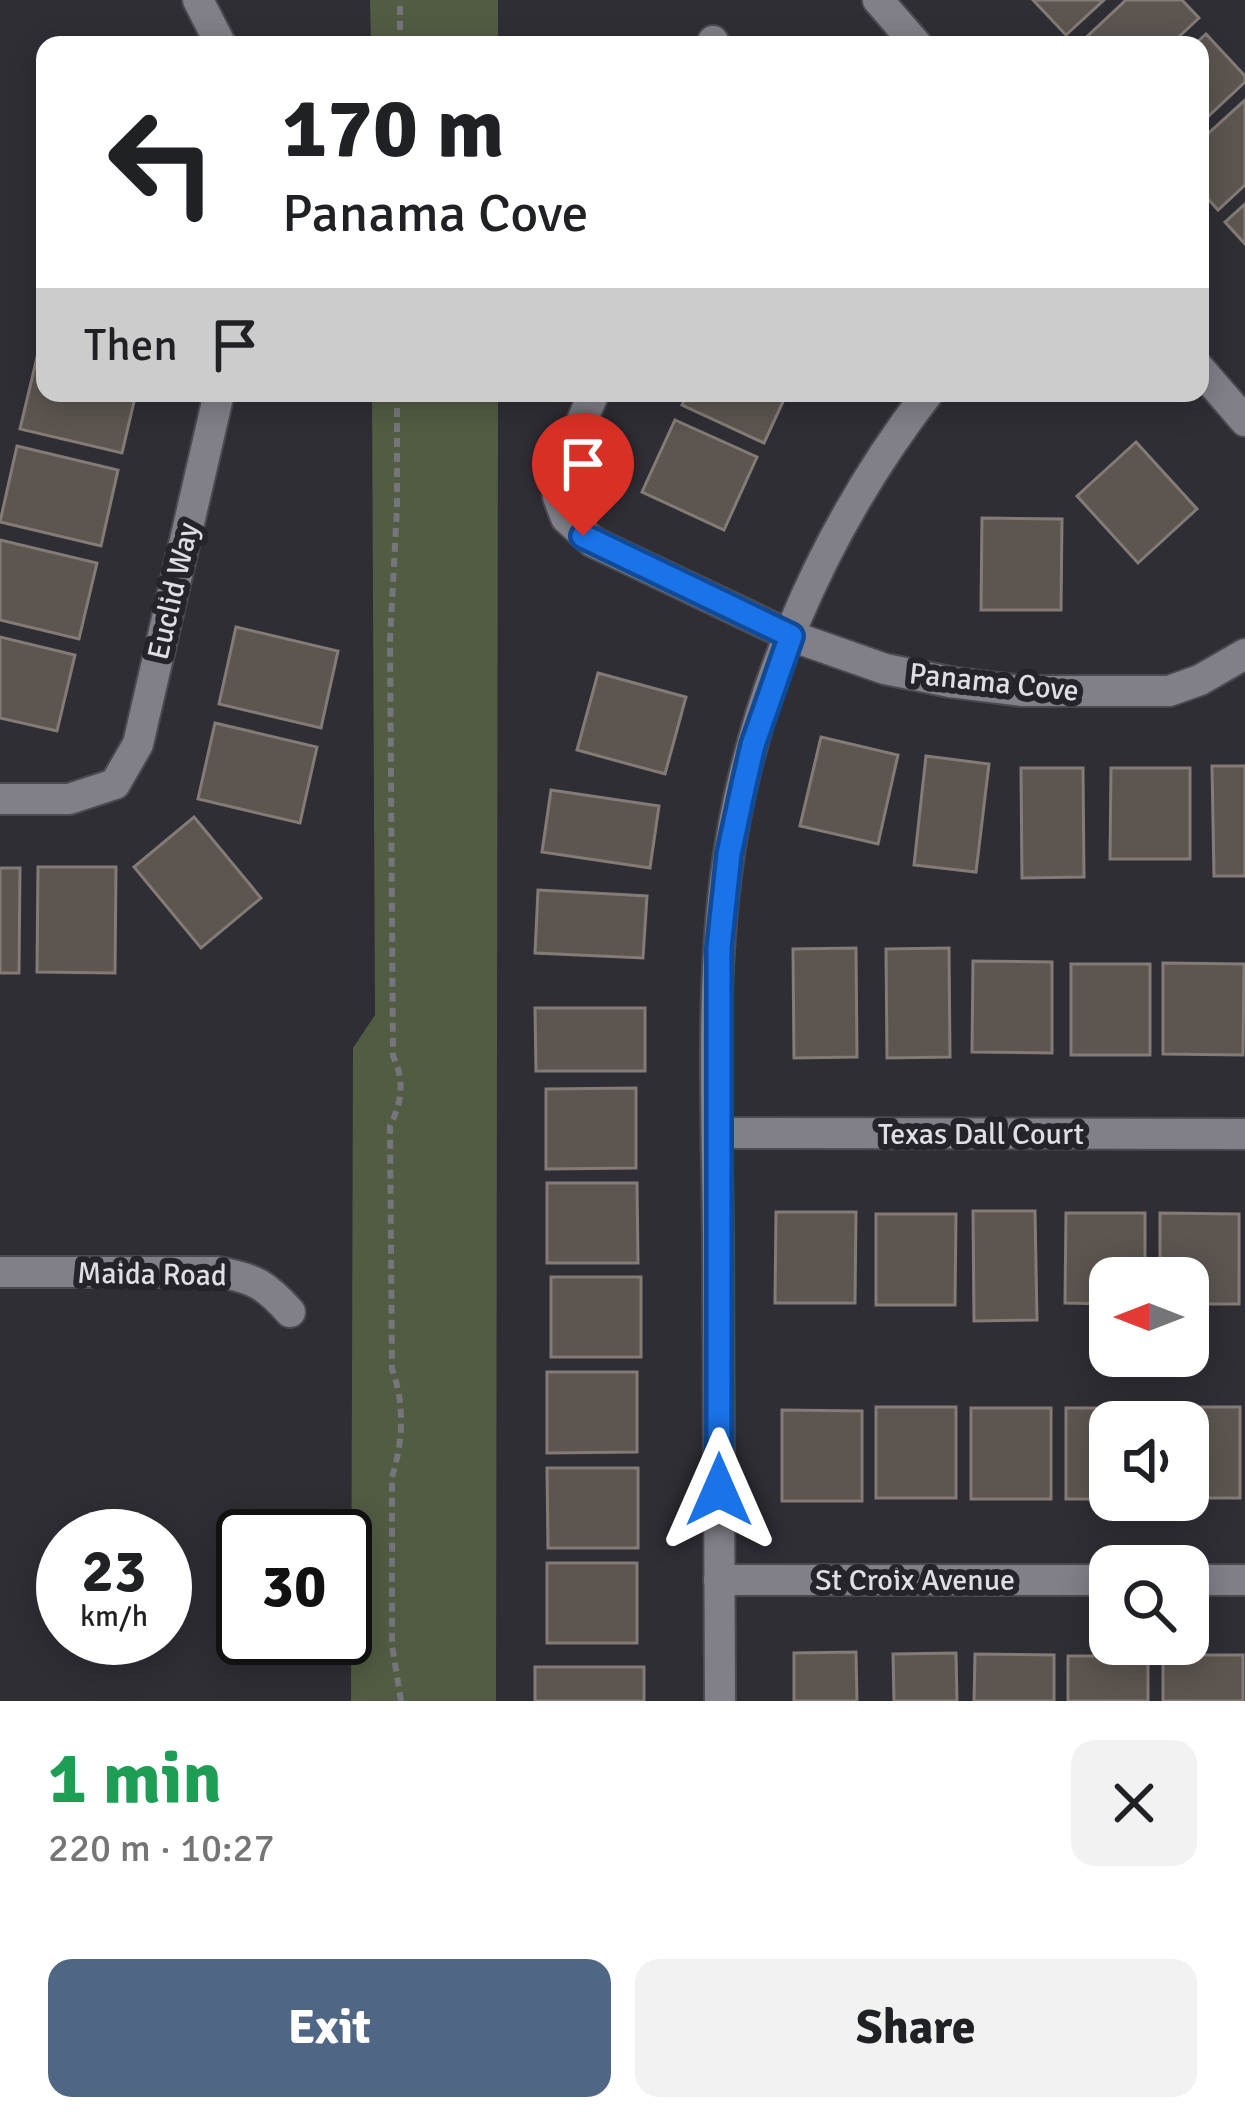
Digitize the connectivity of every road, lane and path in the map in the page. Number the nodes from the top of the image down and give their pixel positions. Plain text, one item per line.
1 (198, 0) edge
2 (400, 0) edge
3 (878, 0) edge
4 (216, 36) edge
5 (400, 36) edge
6 (909, 36) edge
7 (1209, 379) edge
8 (217, 402) edge
9 (397, 402) edge
10 (590, 402) edge
11 (922, 402) edge
12 (1245, 421) edge
13 (791, 636) junction
14 (1245, 654) edge
15 (0, 799) edge
16 (718, 1133) junction
17 (1245, 1134) edge
18 (0, 1272) edge
19 (290, 1312) dead end
20 (719, 1580) junction
21 (1089, 1580) edge
22 (1209, 1580) edge
23 (1245, 1580) edge
24 (401, 1701) edge
25 (720, 1701) edge

1 - 4 street
2 - 5 path
3 - 6 street
7 - 12 street
8 - 15 street, Euclid Way
9 - 24 path
10 - 13 street, Panama Cove
11 - 13 street
13 - 14 street, Panama Cove
13 - 16 street
16 - 17 street, Texas Dall Court
16 - 20 street
18 - 19 street, Maida Road
20 - 21 street, St Croix Avenue
20 - 25 street
22 - 23 street

